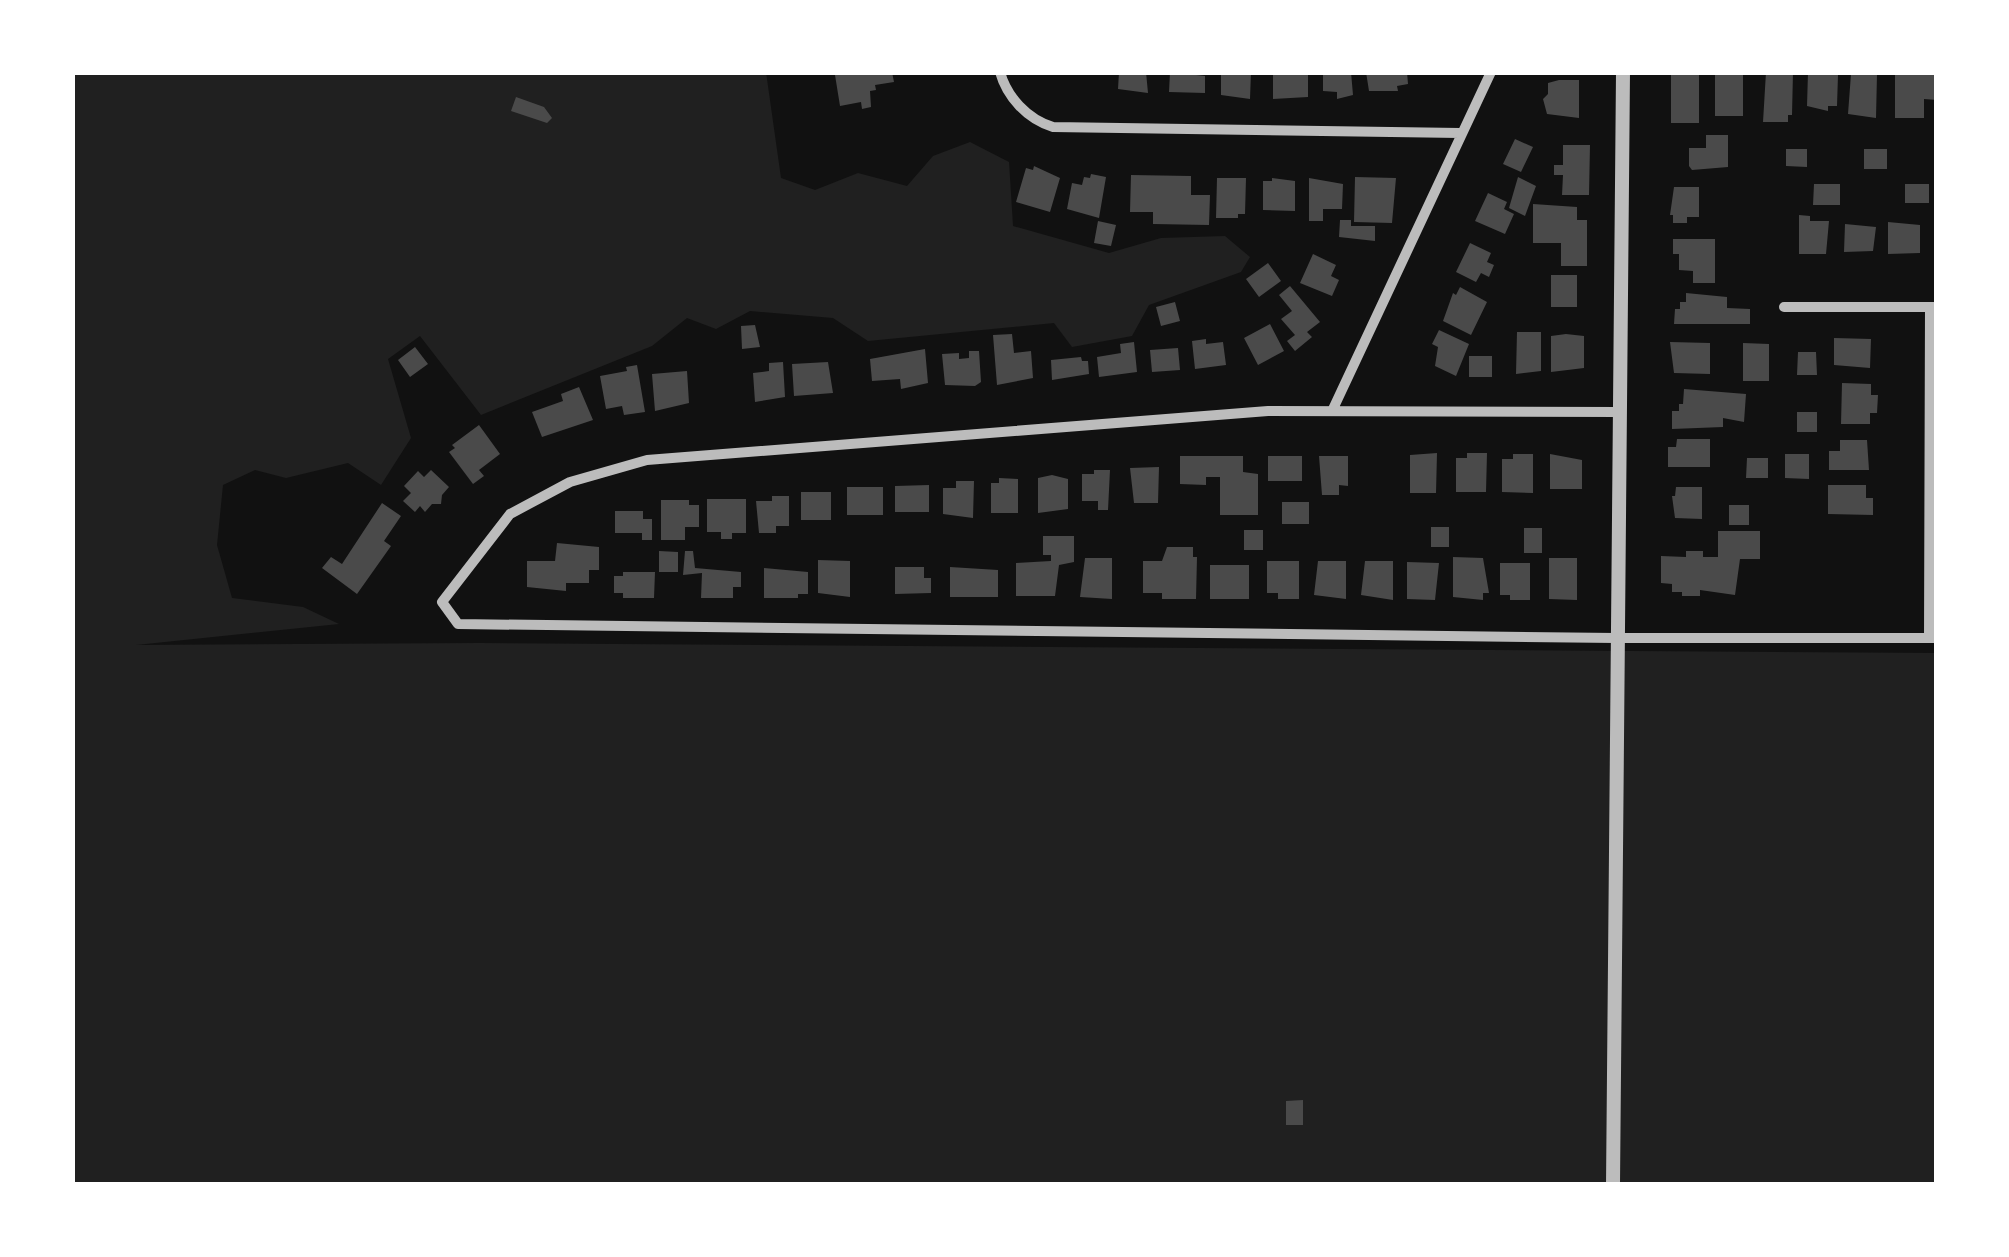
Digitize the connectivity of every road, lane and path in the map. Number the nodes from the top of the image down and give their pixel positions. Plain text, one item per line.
1 (1000, 72) edge
2 (1491, 72) edge
3 (1623, 72) edge
4 (1460, 133) junction
5 (1784, 307) dead end
6 (1934, 308) edge
7 (1333, 409) junction
8 (1619, 412) junction
9 (1616, 638) junction
10 (1933, 638) edge
11 (1613, 1185) edge

1 - 4 street
2 - 4 street
3 - 8 street
4 - 7 street
5 - 6 street
6 - 10 street
7 - 8 street
7 - 9 street
8 - 9 street
9 - 10 street
9 - 11 street

